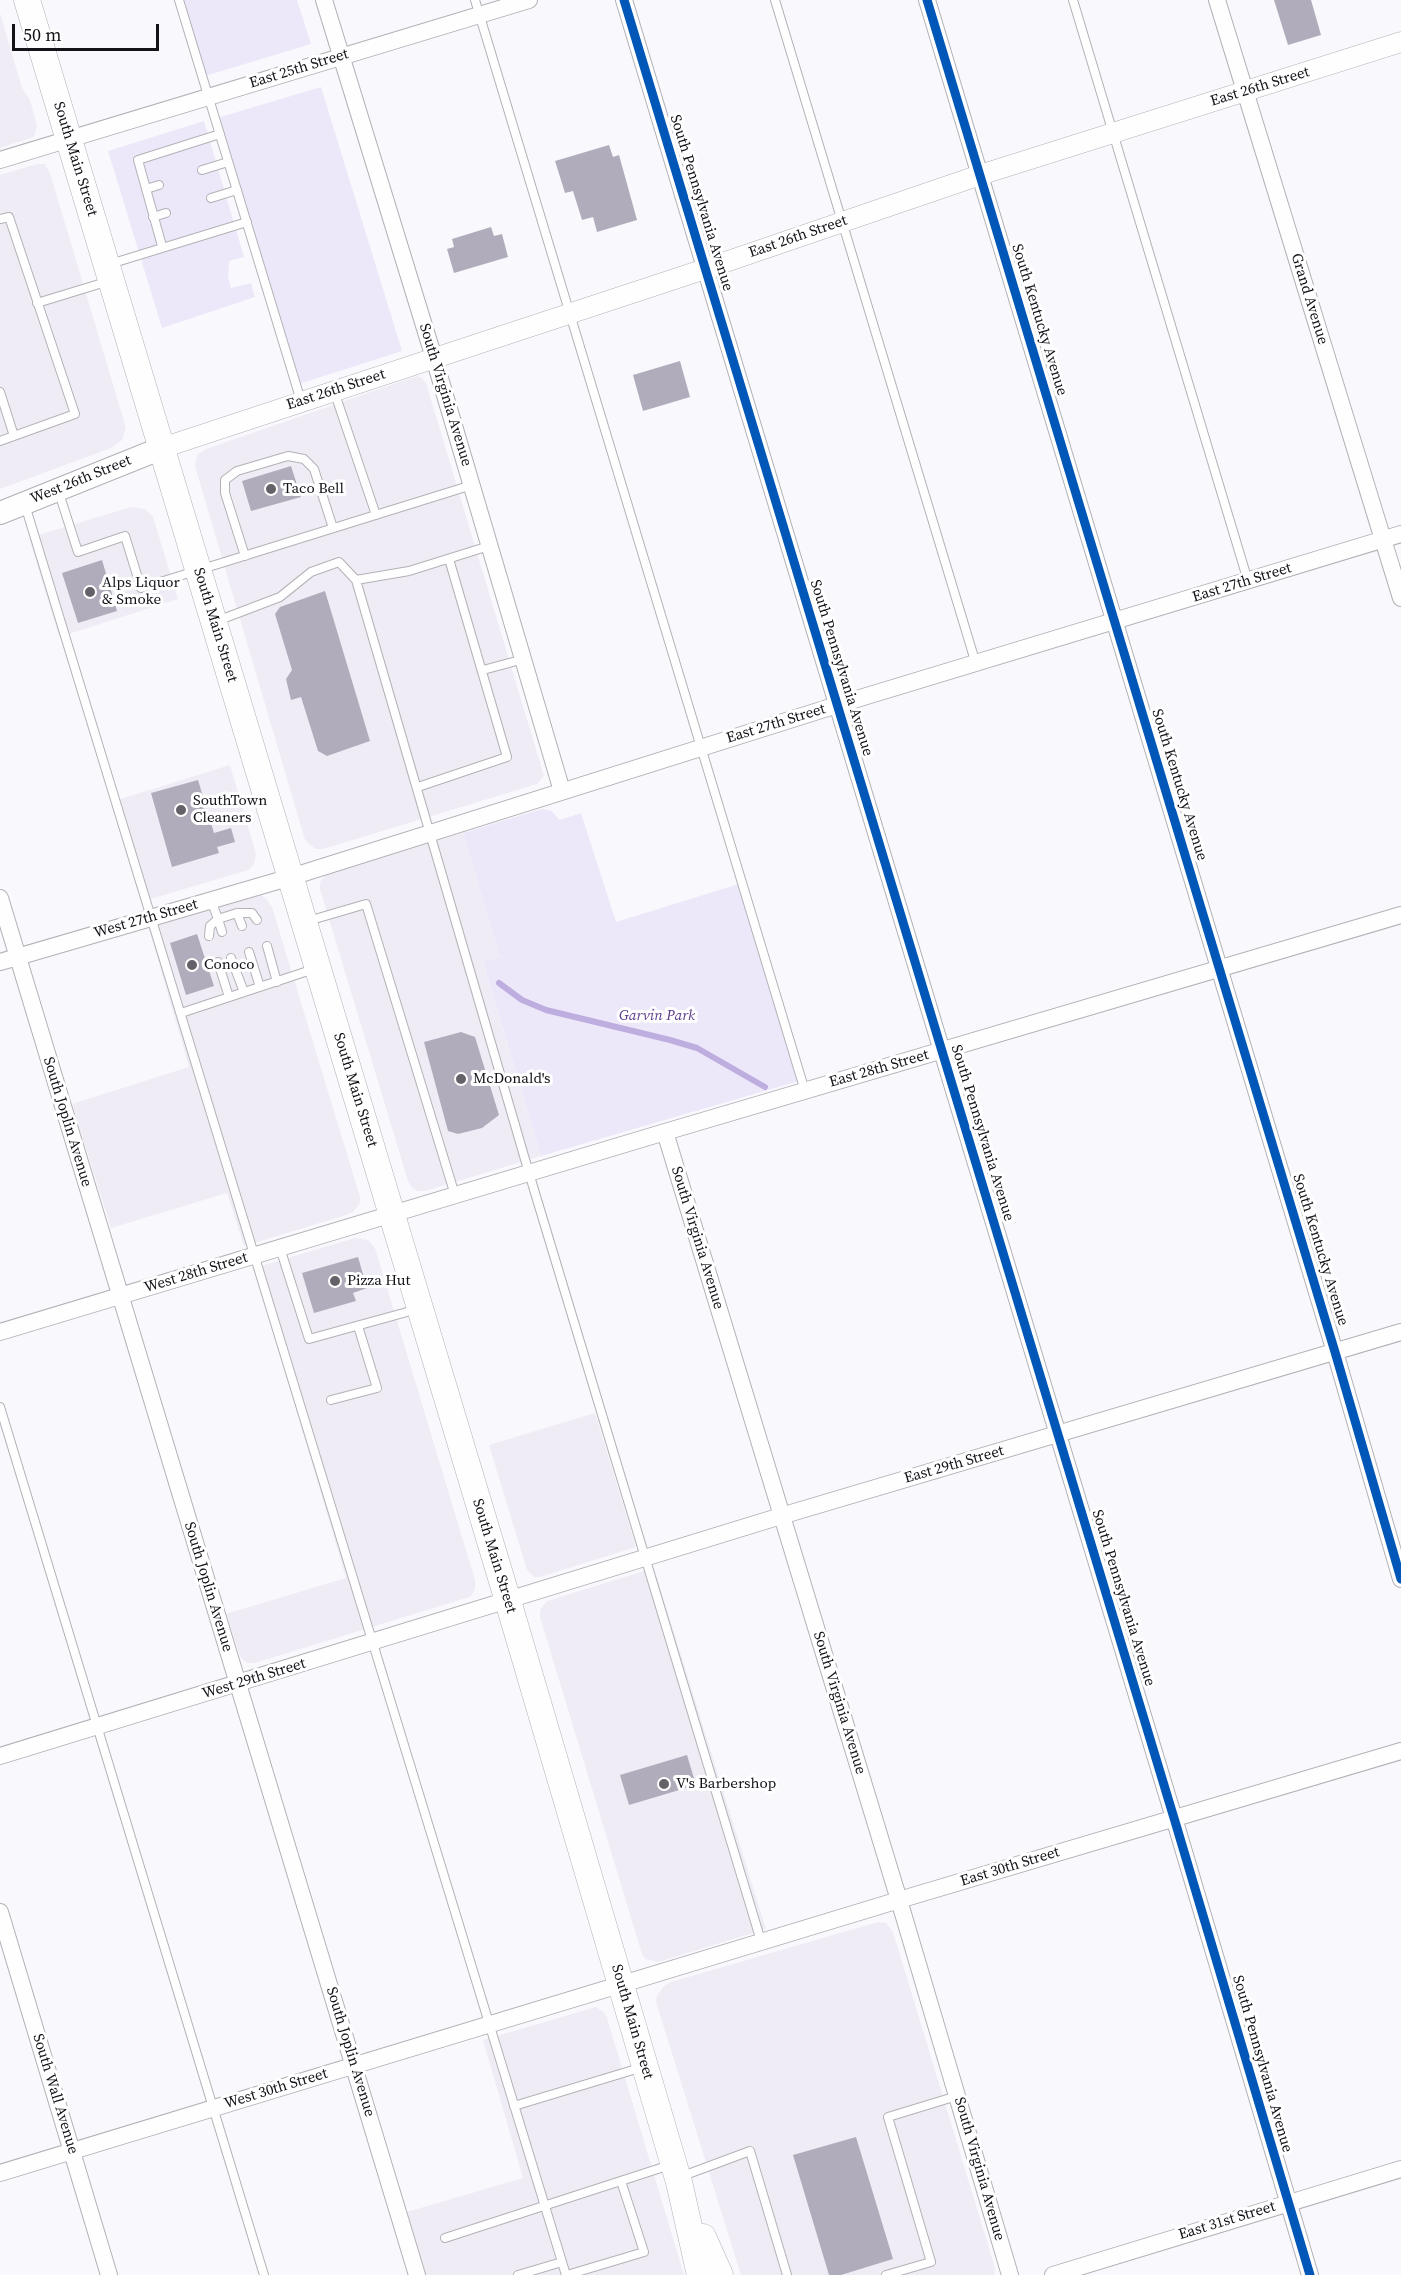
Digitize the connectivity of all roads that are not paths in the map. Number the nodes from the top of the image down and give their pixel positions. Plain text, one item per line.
1 (27, 0) edge
2 (179, 0) edge
3 (324, 0) edge
4 (529, 0) edge
5 (624, 0) edge
6 (775, 0) edge
7 (927, 0) edge
8 (1073, 0) edge
9 (1217, 0) edge
10 (477, 7) edge
11 (1401, 42) edge
12 (341, 57) junction
13 (1245, 92) junction
14 (208, 96) junction
15 (1113, 132) junction
16 (220, 134) junction
17 (69, 138) junction
18 (0, 160) edge
19 (228, 162) junction
20 (202, 170) dead end
21 (980, 175) junction
22 (159, 185) dead end
23 (146, 189) junction
24 (237, 190) junction
25 (211, 198) dead end
26 (166, 213) dead end
27 (153, 217) junction
28 (0, 219) edge
29 (247, 222) junction
30 (842, 222) junction
31 (162, 246) junction
32 (705, 269) junction
33 (109, 273) junction
34 (37, 303) junction
35 (570, 313) junction
36 (434, 357) junction
37 (334, 391) junction
38 (0, 392) edge
39 (301, 401) junction
40 (14, 436) junction
41 (0, 441) edge
42 (162, 448) junction
43 (472, 485) junction
44 (58, 489) junction
45 (24, 503) junction
46 (0, 513) edge
47 (376, 515) junction
48 (333, 528) junction
49 (1401, 534) edge
50 (1383, 540) junction
51 (489, 546) junction
52 (245, 556) junction
53 (449, 559) junction
54 (198, 570) junction
55 (356, 580) junction
56 (1248, 581) junction
57 (1401, 598) edge
58 (1113, 622) junction
59 (214, 623) junction
60 (524, 659) junction
61 (976, 664) junction
62 (483, 670) junction
63 (837, 705) junction
64 (701, 747) junction
65 (418, 787) junction
66 (562, 791) junction
67 (431, 832) junction
68 (291, 877) junction
69 (0, 898) edge
70 (211, 900) junction
71 (237, 913) junction
72 (1401, 915) edge
73 (151, 918) junction
74 (218, 919) junction
75 (257, 920) dead end
76 (305, 922) junction
77 (242, 926) dead end
78 (222, 932) dead end
79 (210, 936) dead end
80 (267, 946) dead end
81 (249, 952) dead end
82 (17, 957) junction
83 (231, 958) dead end
84 (0, 962) edge
85 (219, 962) dead end
86 (318, 968) junction
87 (1219, 969) junction
88 (277, 982) junction
89 (260, 987) junction
90 (244, 992) junction
91 (230, 997) junction
92 (181, 1013) junction
93 (941, 1051) junction
94 (805, 1091) junction
95 (665, 1132) junction
96 (529, 1173) junction
97 (455, 1195) junction
98 (392, 1214) junction
99 (280, 1248) junction
100 (255, 1255) junction
101 (120, 1296) junction
102 (420, 1308) junction
103 (358, 1326) junction
104 (0, 1332) edge
105 (1401, 1332) edge
106 (1335, 1352) junction
107 (331, 1400) dead end
108 (0, 1407) edge
109 (1058, 1434) junction
110 (781, 1516) junction
111 (645, 1558) junction
112 (1401, 1579) edge
113 (508, 1601) junction
114 (373, 1642) junction
115 (238, 1684) junction
116 (97, 1726) junction
117 (1401, 1751) edge
118 (0, 1756) edge
119 (1174, 1818) junction
120 (899, 1900) junction
121 (0, 1912) edge
122 (761, 1941) junction
123 (621, 1985) junction
124 (489, 2025) junction
125 (354, 2066) junction
126 (645, 2066) junction
127 (957, 2096) junction
128 (514, 2106) junction
129 (213, 2108) junction
130 (72, 2151) junction
131 (1401, 2169) edge
132 (0, 2173) edge
133 (677, 2174) junction
134 (621, 2181) junction
135 (1287, 2203) junction
136 (544, 2208) junction
137 (445, 2238) dead end
138 (562, 2262) junction
139 (109, 2275) edge
140 (264, 2275) edge
141 (417, 2275) edge
142 (518, 2275) edge
143 (567, 2275) edge
144 (700, 2275) edge
145 (720, 2275) edge
146 (787, 2275) edge
147 (886, 2275) edge
148 (1010, 2275) edge
149 (1053, 2275) edge
150 (1310, 2275) edge

1 - 17 main road, South Main Street
2 - 14 lane
3 - 12 street, South Virginia Avenue
4 - 10 street, East 25th Street
5 - 32 street, South Pennsylvania Avenue
6 - 30 lane
7 - 21 street, South Kentucky Avenue
8 - 15 lane
9 - 13 street, Grand Avenue
10 - 12 street, East 25th Street
10 - 35 lane
11 - 13 street, East 26th Street
12 - 14 street, East 25th Street
12 - 36 street, South Virginia Avenue
13 - 15 street, East 26th Street
13 - 50 street, Grand Avenue
14 - 16 lane
14 - 17 street, East 25th Street
15 - 21 street, East 26th Street
15 - 56 lane
16 - 19 lane
16 - 23 lane
17 - 18 street, East 25th Street
17 - 33 main road, South Main Street
19 - 20 lane
19 - 24 lane
21 - 30 street, East 26th Street
21 - 58 street, South Kentucky Avenue
22 - 23 lane
23 - 27 lane
24 - 25 lane
24 - 29 lane
26 - 27 lane
27 - 31 lane
28 - 34 lane
29 - 31 lane
29 - 39 lane
30 - 32 street, East 26th Street
30 - 61 lane
31 - 33 lane
32 - 35 street, East 26th Street
32 - 63 street, South Pennsylvania Avenue
33 - 34 lane
33 - 42 main road, South Main Street
34 - 40 lane
35 - 36 street, East 26th Street
35 - 64 lane
36 - 37 street, East 26th Street
36 - 43 street, South Virginia Avenue
37 - 39 street, East 26th Street
37 - 47 lane
38 - 40 lane
39 - 42 street, East 26th Street
40 - 41 lane
42 - 44 main road, West 26th Street
42 - 54 main road, South Main Street
43 - 47 lane
43 - 51 street, South Virginia Avenue
44 - 45 main road, West 26th Street
44 - 54 lane
45 - 46 main road, West 26th Street
45 - 73 lane
47 - 48 lane
48 - 52 lane
48 - 52 lane
49 - 50 street, East 27th Street
50 - 56 street, East 27th Street
50 - 57 street, Grand Avenue
51 - 53 lane
51 - 60 street, South Virginia Avenue
52 - 54 lane
53 - 55 lane
53 - 62 lane
54 - 59 main road, South Main Street
55 - 59 lane
55 - 65 lane
56 - 58 street, East 27th Street
58 - 61 street, East 27th Street
58 - 87 street, South Kentucky Avenue
59 - 68 main road, South Main Street
60 - 62 lane
60 - 66 street, South Virginia Avenue
61 - 63 street, East 27th Street
62 - 65 lane
63 - 64 street, East 27th Street
63 - 93 street, South Pennsylvania Avenue
64 - 66 street, East 27th Street
64 - 94 lane
65 - 67 lane
66 - 67 street, East 27th Street
67 - 68 street, East 27th Street
67 - 96 lane
68 - 70 street, West 27th Street
68 - 76 main road, South Main Street
69 - 82 street, South Joplin Avenue
70 - 73 street, West 27th Street
70 - 74 lane
71 - 74 lane
71 - 75 lane
71 - 77 lane
72 - 87 street, East 28th Street
73 - 82 street, West 27th Street
73 - 92 lane
74 - 78 lane
74 - 79 lane
76 - 86 main road, South Main Street
76 - 97 lane
80 - 88 lane
81 - 89 lane
82 - 84 street, West 27th Street
82 - 101 street, South Joplin Avenue
83 - 90 lane
85 - 91 lane
86 - 88 lane
86 - 98 main road, South Main Street
87 - 93 street, East 28th Street
87 - 106 street, South Kentucky Avenue
88 - 89 lane
89 - 90 lane
90 - 91 lane
91 - 92 lane
92 - 100 lane
93 - 94 street, East 28th Street
93 - 109 street, South Pennsylvania Avenue
94 - 95 street, East 28th Street
95 - 96 street, East 28th Street
95 - 110 street, South Virginia Avenue
96 - 97 street, East 28th Street
96 - 111 lane
97 - 98 street, East 28th Street
98 - 99 street, West 28th Street
98 - 102 main road, South Main Street
99 - 100 street, West 28th Street
99 - 103 lane
100 - 101 street, West 28th Street
100 - 114 lane
101 - 104 street, West 28th Street
101 - 115 street, South Joplin Avenue
102 - 103 lane
102 - 113 main road, South Main Street
103 - 107 lane
105 - 106 street, East 29th Street
106 - 109 street, East 29th Street
106 - 112 street, South Kentucky Avenue
108 - 116 lane
109 - 110 street, East 29th Street
109 - 119 street, South Pennsylvania Avenue
110 - 111 street, East 29th Street
110 - 120 street, South Virginia Avenue
111 - 113 street, East 29th Street
111 - 122 lane
113 - 114 street, West 29th Street
113 - 123 main road, South Main Street
114 - 115 street, West 29th Street
114 - 124 lane
115 - 116 street, West 29th Street
115 - 125 street, South Joplin Avenue
116 - 118 street, West 29th Street
116 - 129 lane
117 - 119 street, East 30th Street
119 - 120 street, East 30th Street
119 - 135 street, South Pennsylvania Avenue
120 - 122 street, East 30th Street
120 - 127 street, South Virginia Avenue
121 - 130 street, South Wall Avenue
122 - 123 street, East 30th Street
123 - 124 street, West 30th Street
123 - 126 main road, South Main Street
124 - 125 street, West 30th Street
124 - 128 lane
125 - 129 street, West 30th Street
125 - 141 street, South Joplin Avenue
126 - 128 lane
126 - 133 main road, South Main Street
127 - 147 lane
127 - 148 street, South Virginia Avenue
128 - 136 lane
129 - 130 street, West 30th Street
129 - 140 lane
130 - 132 street, West 30th Street
130 - 139 street, South Wall Avenue
131 - 135 street, East 31st Street
133 - 134 lane
133 - 144 main road, South Main Street
133 - 145 main road, South Main Street
133 - 146 lane
134 - 136 lane
134 - 143 lane
135 - 149 street, East 31st Street
135 - 150 street, South Pennsylvania Avenue
136 - 137 lane
136 - 138 lane
138 - 142 lane
138 - 143 lane

